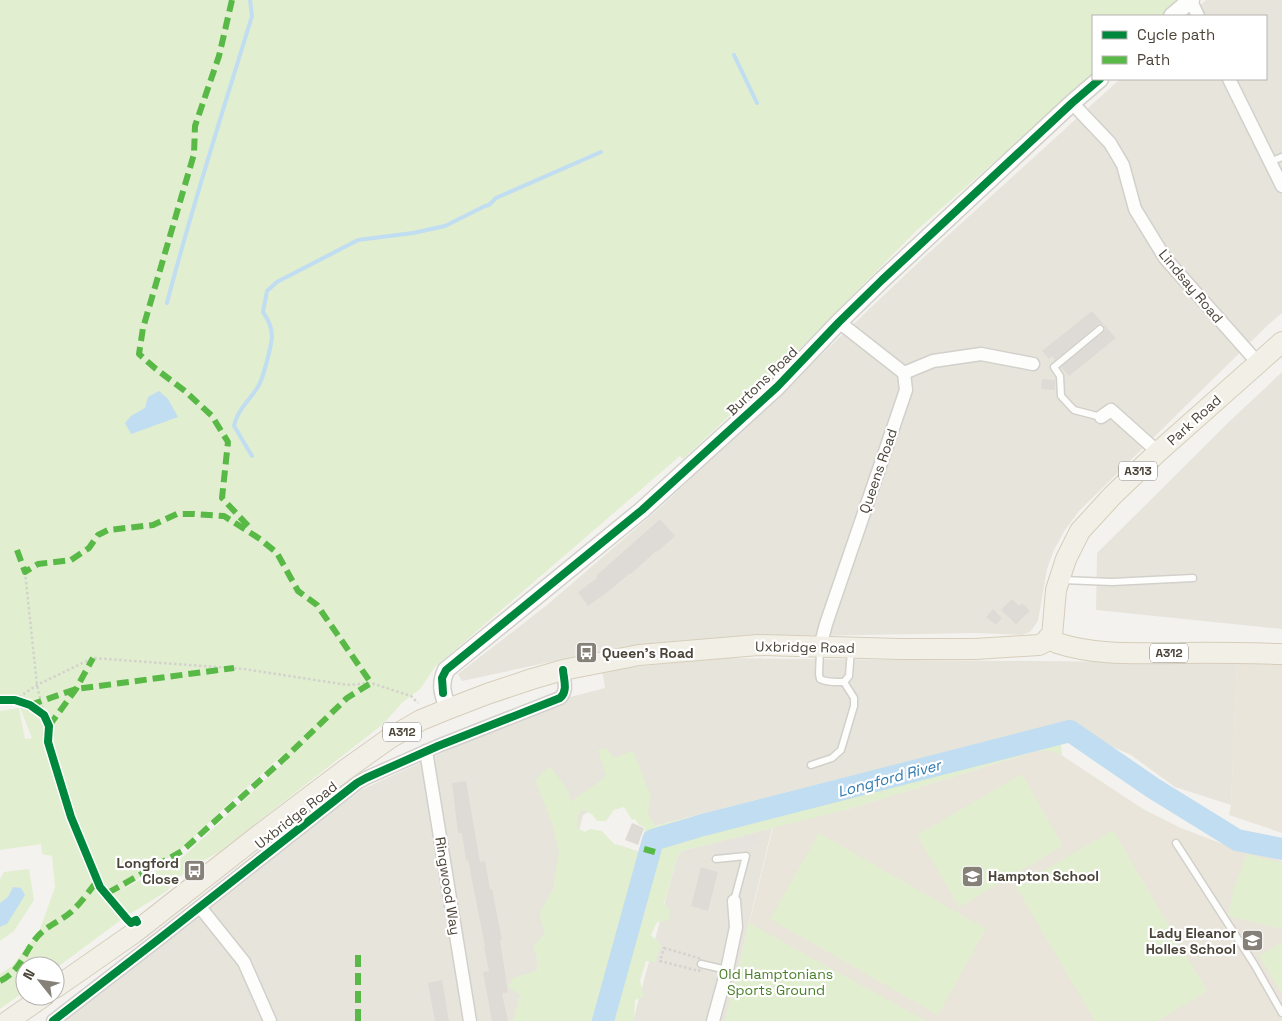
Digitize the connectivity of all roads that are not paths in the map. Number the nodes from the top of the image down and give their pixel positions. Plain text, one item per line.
1 (1191, 0) edge
2 (1173, 15) edge
3 (1198, 15) edge
4 (1099, 80) edge
5 (1230, 80) edge
6 (1072, 103) junction
7 (1276, 160) edge
8 (1282, 186) edge
9 (839, 322) junction
10 (1100, 329) dead end
11 (1282, 342) edge
12 (1258, 363) junction
13 (1033, 364) dead end
14 (904, 373) junction
15 (1101, 417) joint
16 (1158, 452) junction
17 (1193, 578) dead end
18 (1059, 580) junction
19 (1052, 640) junction
20 (820, 647) junction
21 (851, 648) junction
22 (1282, 654) edge
23 (563, 670) junction
24 (844, 682) junction
25 (448, 709) junction
26 (426, 751) junction
27 (811, 765) dead end
28 (1176, 843) dead end
29 (716, 859) dead end
30 (734, 900) joint
31 (200, 907) junction
32 (701, 964) road end
33 (727, 970) junction
34 (65, 981) edge
35 (30, 1006) edge
36 (1282, 1013) edge
37 (8, 1021) edge
38 (53, 1021) edge
39 (270, 1021) edge
40 (470, 1021) edge
41 (713, 1021) edge

1 - 2 street
1 - 3 street
4 - 6 street, Burtons Road
5 - 7 street
6 - 9 street, Burtons Road
6 - 12 street, Lindsay Road
7 - 8 street
9 - 14 street
9 - 25 street, Burtons Road
10 - 15 lane
11 - 12 main road, Park Road / A313
12 - 16 main road, Park Road / A313
13 - 14 street
14 - 20 street, Queens Road
15 - 16 street
16 - 18 main road, Park Road / A313
17 - 18 lane
18 - 19 main road, Park Road / A313
19 - 21 main road, Uxbridge Road / A312
19 - 22 main road, Uxbridge Road / A312
20 - 21 main road, Uxbridge Road / A312
20 - 23 main road, Uxbridge Road / A312
20 - 24 lane
21 - 24 lane
23 - 25 main road, Uxbridge Road / A312
23 - 26 street, Uxbridge Road
24 - 27 lane
25 - 34 main road, Uxbridge Road / A312
26 - 31 street, Uxbridge Road
26 - 40 street, Ringwood Way
28 - 36 lane
29 - 30 lane
30 - 33 street
31 - 38 street, Uxbridge Road
31 - 39 street
32 - 33 lane
33 - 41 street
35 - 37 main road

